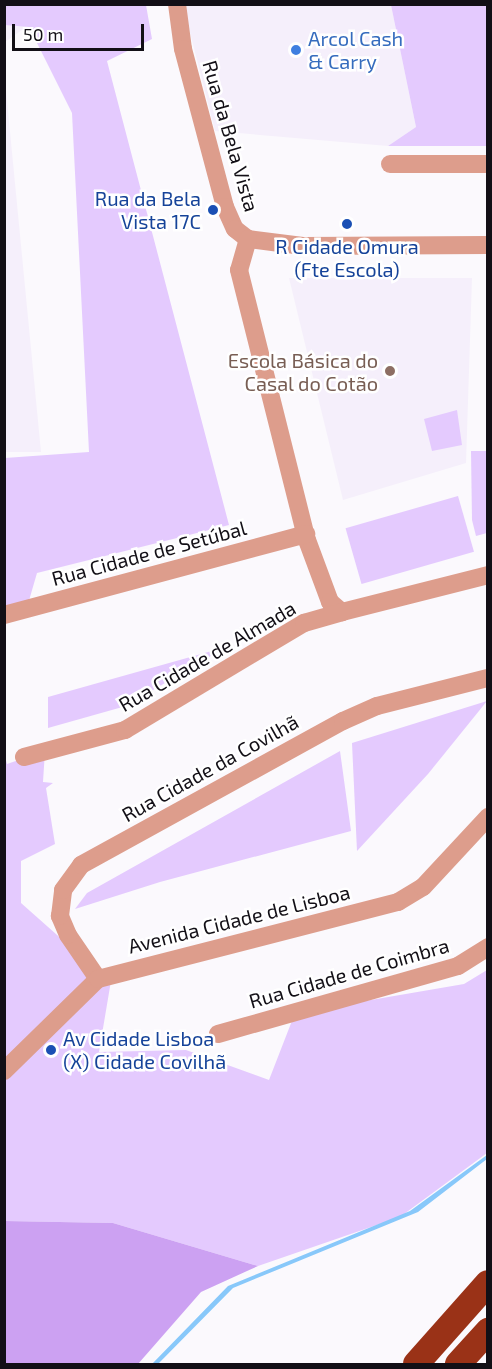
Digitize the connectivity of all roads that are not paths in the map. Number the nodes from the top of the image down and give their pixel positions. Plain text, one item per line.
1 (177, 4) edge
2 (390, 164) dead end
3 (488, 164) edge
4 (248, 239) junction
5 (488, 245) edge
6 (306, 534) junction
7 (488, 575) edge
8 (342, 612) junction
9 (4, 615) edge
10 (488, 678) edge
11 (24, 757) dead end
12 (488, 817) edge
13 (488, 947) edge
14 (98, 979) junction
15 (218, 1034) dead end
16 (4, 1071) edge
17 (488, 1282) edge
18 (488, 1331) edge
19 (416, 1365) edge
20 (459, 1365) edge

1 - 4 street, Rua da Bela Vista
2 - 3 street
4 - 5 street
4 - 6 street
6 - 8 street
6 - 9 street, Rua Cidade de Setúbal
7 - 8 street, Rua Cidade de Almada
8 - 11 street, Rua Cidade de Almada
10 - 14 street, Rua Cidade da Covilhã
12 - 14 street, Avenida Cidade de Lisboa
13 - 15 street, Rua Cidade de Coimbra
14 - 16 street, Avenida Cidade de Lisboa
17 - 19 highway
18 - 20 highway

